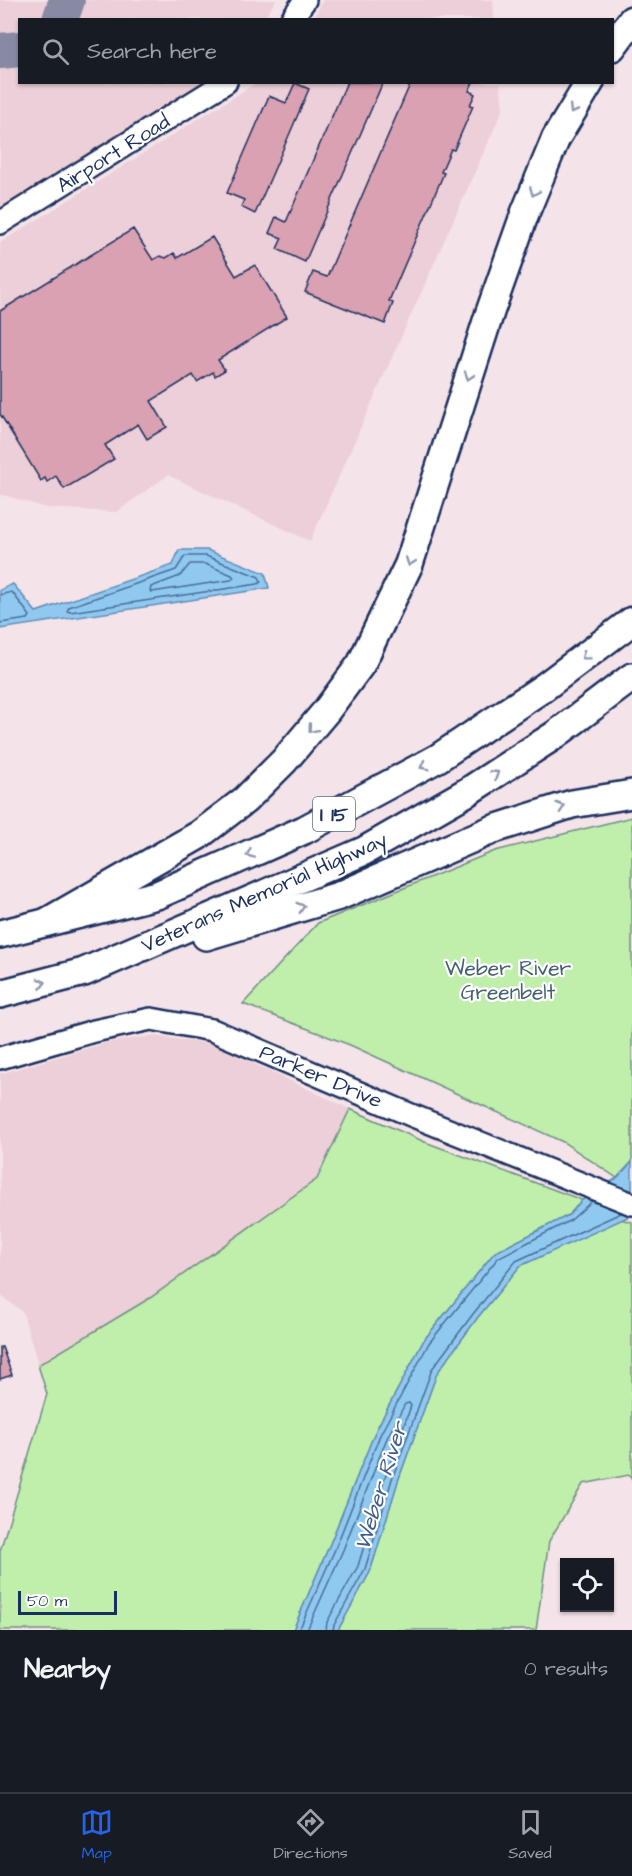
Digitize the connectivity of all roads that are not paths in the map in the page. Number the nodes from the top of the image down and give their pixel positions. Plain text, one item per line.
1 (305, 0) edge
2 (626, 0) edge
3 (292, 18) edge
4 (623, 33) edge
5 (223, 84) edge
6 (589, 84) edge
7 (0, 223) edge
8 (632, 621) edge
9 (632, 676) edge
10 (632, 794) edge
11 (47, 922) junction
12 (0, 934) edge
13 (84, 972) junction
14 (0, 994) edge
15 (0, 1058) edge
16 (632, 1204) edge

1 - 3 street
2 - 4 highway
5 - 7 street, Airport Road
6 -> 11 highway
8 -> 11 highway, Veterans Memorial Highway / I 15
13 -> 9 highway, Veterans Memorial Highway / I 15
13 -> 10 highway
11 - 12 highway, Veterans Memorial Highway / I 15
14 -> 13 highway, Veterans Memorial Highway / I 15
15 - 16 street, Parker Drive

